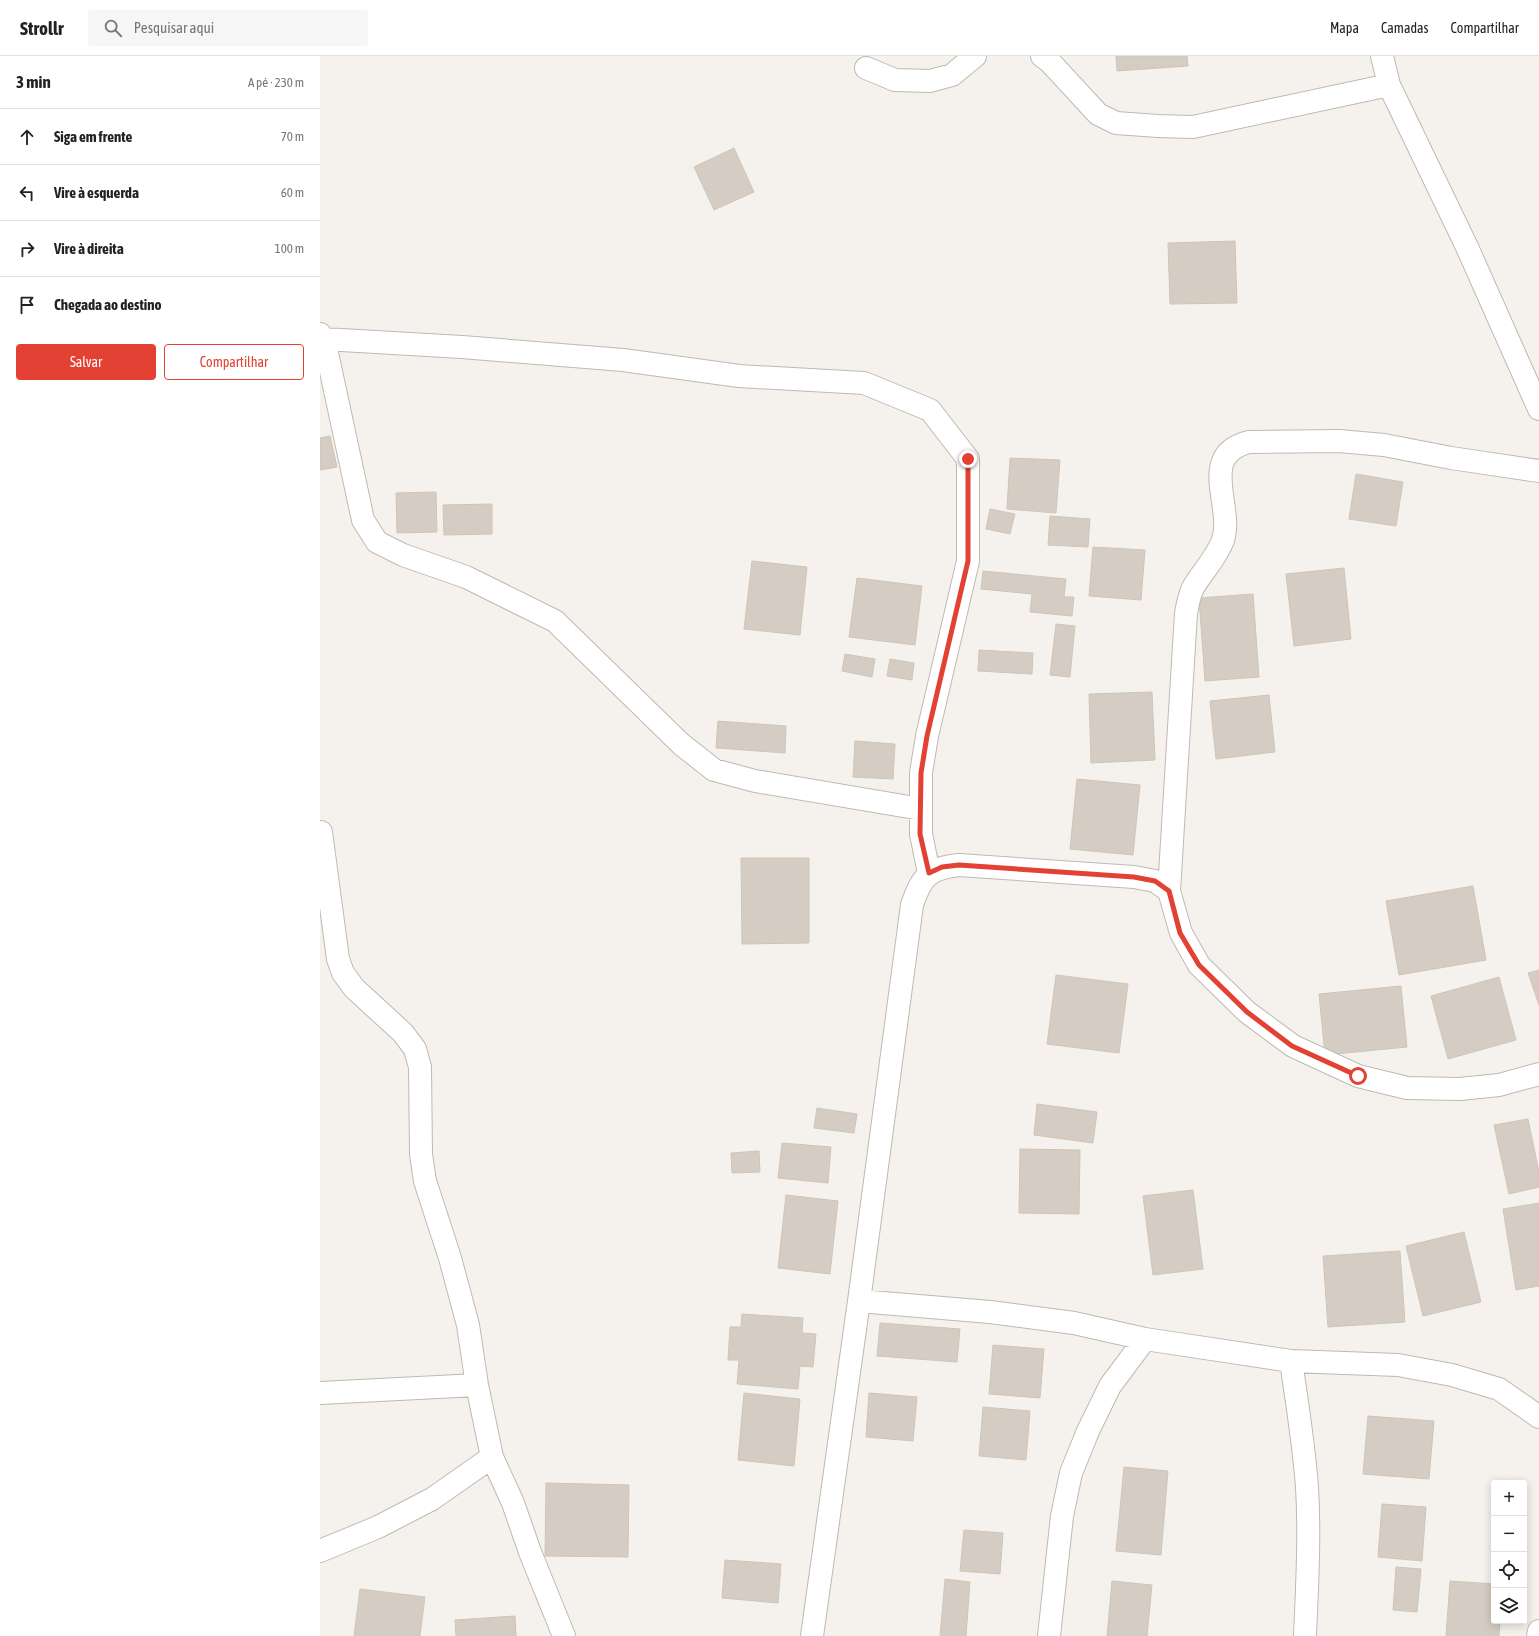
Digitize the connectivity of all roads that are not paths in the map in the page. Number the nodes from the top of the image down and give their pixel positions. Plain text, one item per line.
1 (975, 56) edge
2 (1042, 56) edge
3 (1382, 56) edge
4 (866, 68) dead end
5 (1389, 85) junction
6 (322, 337) edge
7 (1539, 410) edge
8 (1539, 471) edge
9 (920, 809) junction
10 (321, 832) dead end
11 (929, 873) junction
12 (325, 891) edge
13 (1169, 891) junction
14 (1539, 1074) edge
15 (860, 1301) junction
16 (1145, 1339) junction
17 (1291, 1361) junction
18 (477, 1385) junction
19 (320, 1393) edge
20 (1539, 1417) edge
21 (492, 1457) junction
22 (320, 1551) edge
23 (1539, 1631) edge
24 (564, 1636) edge
25 (812, 1636) edge
26 (1049, 1636) edge
27 (1305, 1636) edge
28 (1538, 1636) edge

1 - 4 street
2 - 5 street
3 - 5 street
5 - 7 street
6 - 9 street
6 - 9 street
8 - 13 street
9 - 11 street
10 - 12 street
11 - 13 street
11 - 15 street
12 - 18 street
13 - 14 street
15 - 16 street
15 - 25 street
16 - 17 street
16 - 26 street
17 - 20 street
17 - 27 street
18 - 19 street
18 - 21 street
21 - 22 street
21 - 24 street
23 - 28 street

